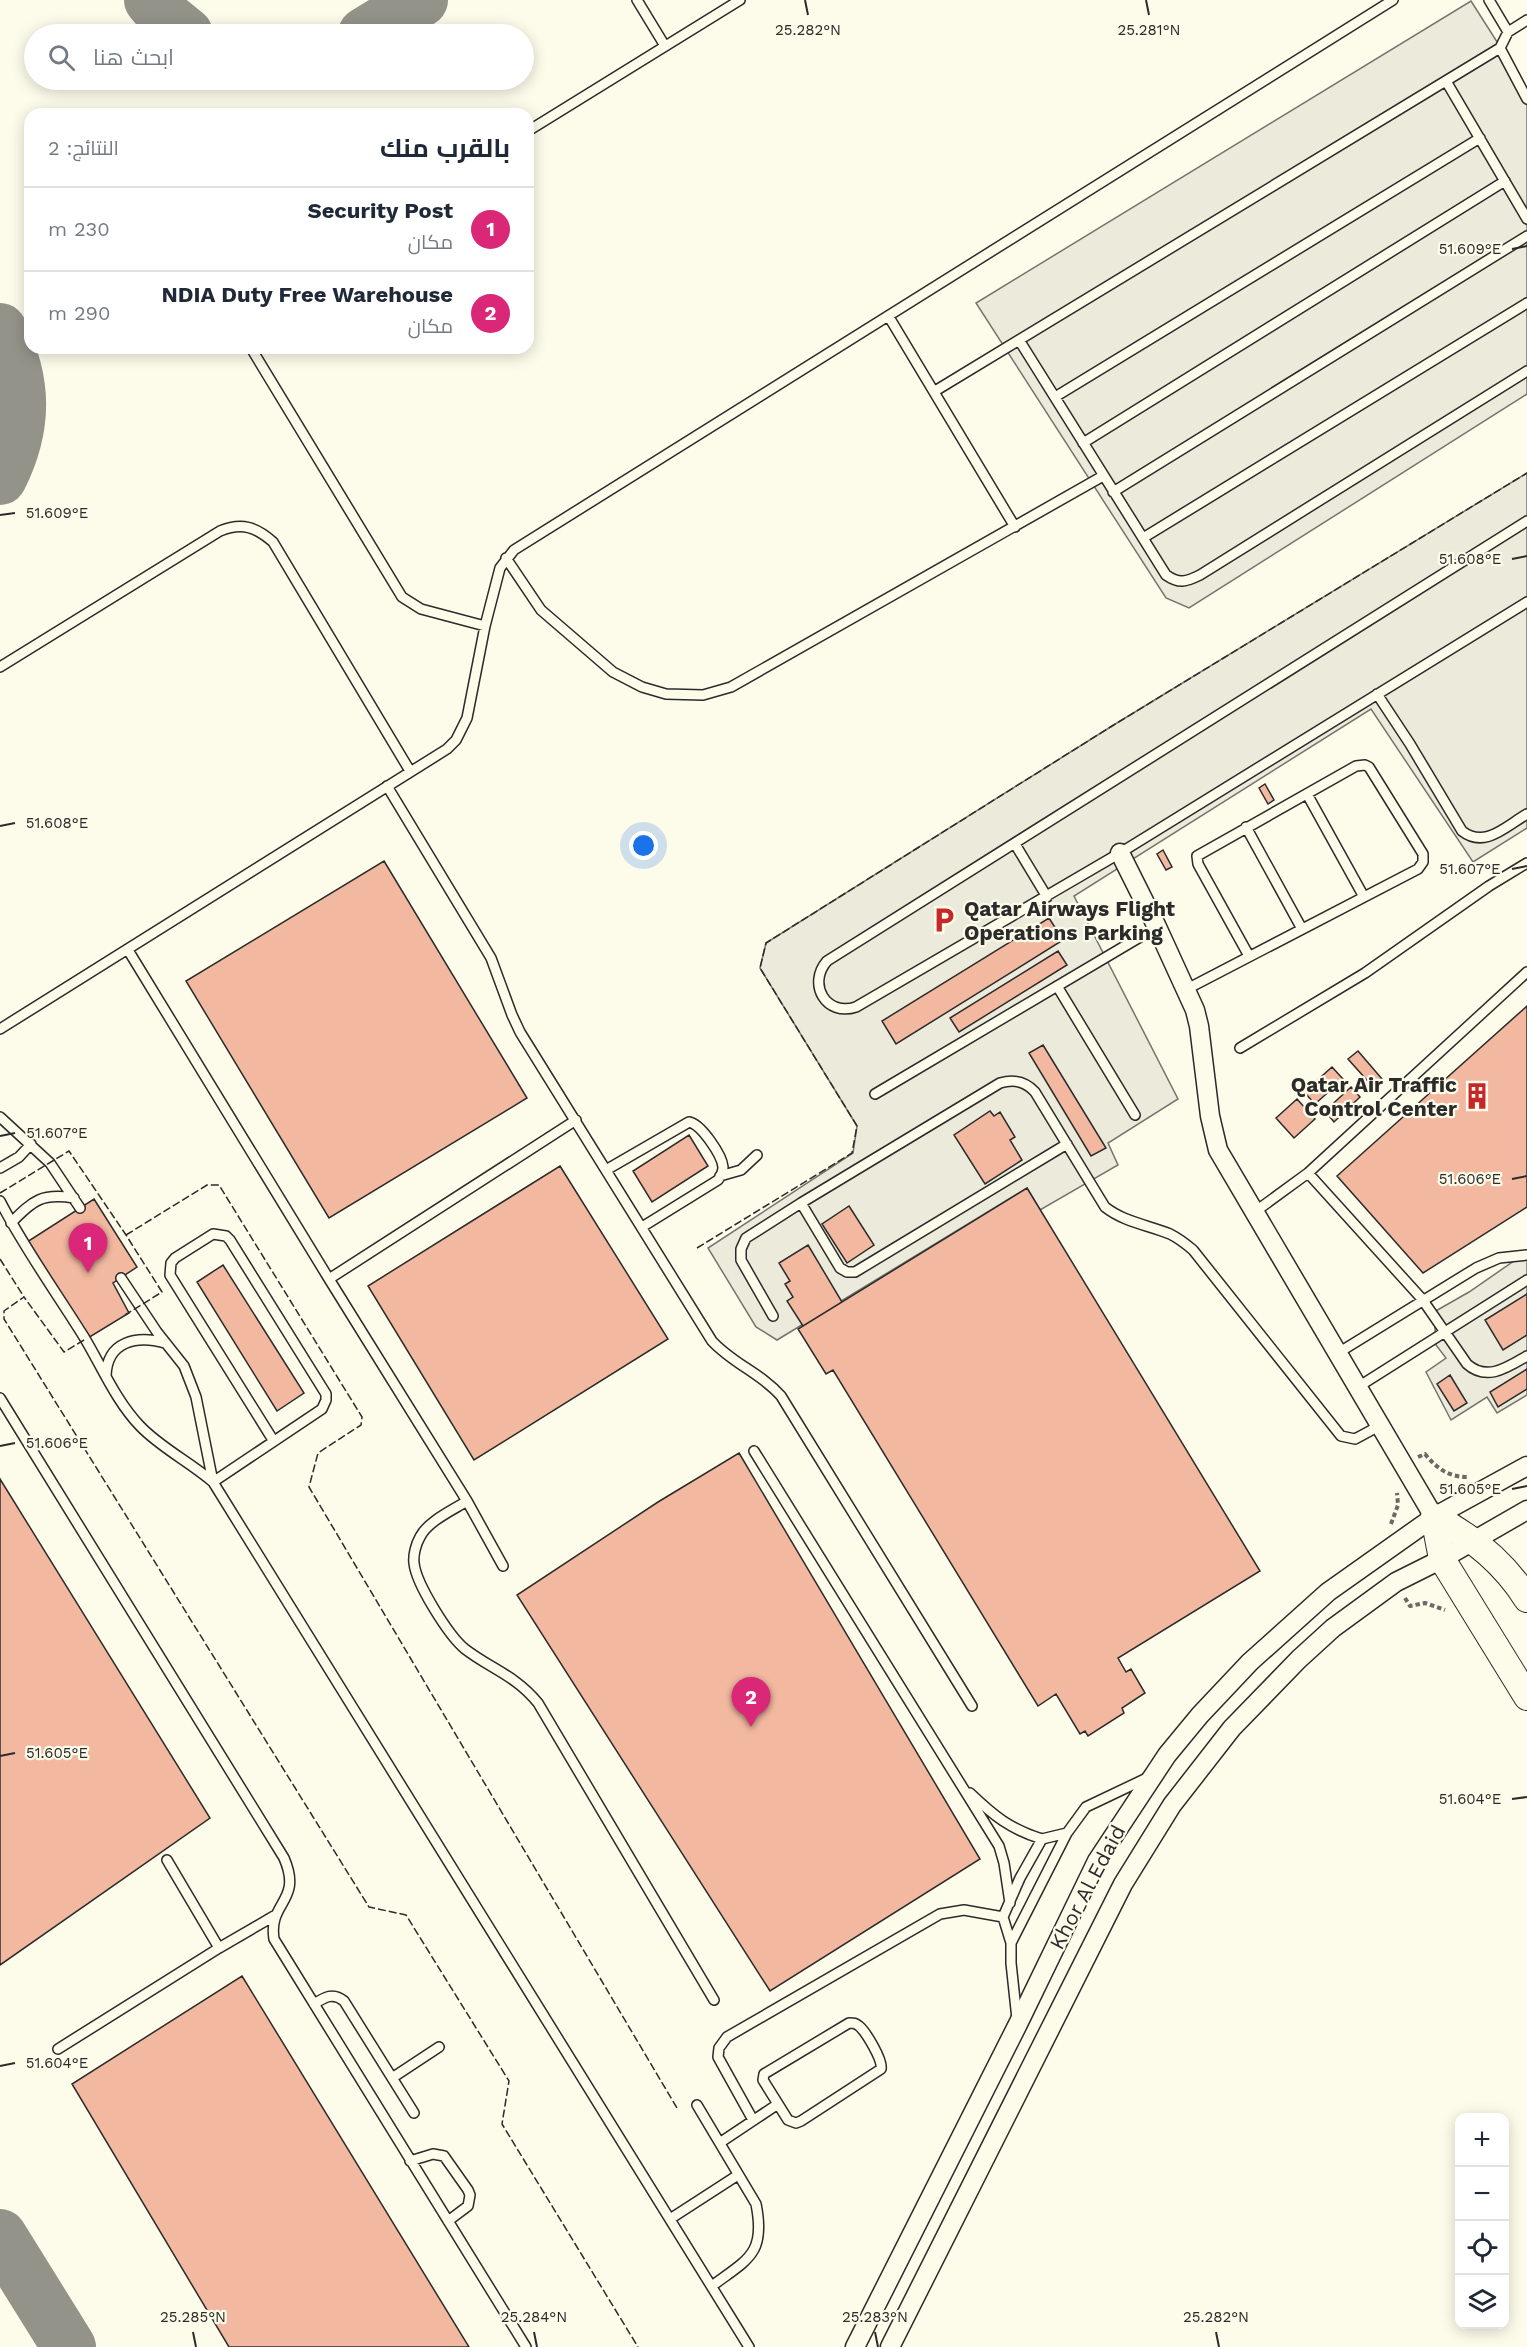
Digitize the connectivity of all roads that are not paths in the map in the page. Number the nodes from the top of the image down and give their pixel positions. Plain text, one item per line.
1 (637, 0) edge
2 (740, 0) edge
3 (1393, 0) edge
4 (1489, 0) edge
5 (1527, 20) edge
6 (1508, 32) junction
7 (665, 46) junction
8 (1500, 48) junction
9 (1446, 81) junction
10 (1524, 87) edge
11 (1527, 99) edge
12 (534, 127) edge
13 (1480, 138) junction
14 (1505, 181) junction
15 (1527, 219) edge
16 (1527, 236) edge
17 (1527, 303) edge
18 (889, 317) junction
19 (1019, 340) junction
20 (255, 354) edge
21 (1527, 371) edge
22 (935, 391) junction
23 (1055, 397) junction
24 (1083, 444) junction
25 (1103, 476) junction
26 (1113, 492) junction
27 (1527, 521) edge
28 (1015, 527) junction
29 (1143, 538) junction
30 (506, 558) junction
31 (1527, 602) edge
32 (485, 626) junction
33 (0, 667) edge
34 (1377, 694) junction
35 (410, 771) junction
36 (387, 786) junction
37 (1307, 794) junction
38 (1527, 814) edge
39 (1246, 827) junction
40 (1015, 844) junction
41 (1120, 854) junction
42 (1527, 863) edge
43 (1047, 897) junction
44 (1364, 897) junction
45 (1157, 927) junction
46 (1302, 929) junction
47 (128, 950) junction
48 (1249, 956) junction
49 (1527, 972) edge
50 (1057, 986) junction
51 (1187, 989) junction
52 (0, 1029) edge
53 (1240, 1048) dead end
54 (875, 1094) dead end
55 (1135, 1115) dead end
56 (0, 1117) edge
57 (576, 1120) junction
58 (31, 1144) junction
59 (1067, 1144) junction
60 (757, 1155) dead end
61 (0, 1168) edge
62 (606, 1170) junction
63 (1308, 1173) junction
64 (720, 1176) junction
65 (74, 1198) junction
66 (0, 1200) edge
67 (801, 1203) junction
68 (80, 1208) dead end
69 (1256, 1211) junction
70 (11, 1223) junction
71 (642, 1227) junction
72 (1527, 1255) edge
73 (121, 1278) dead end
74 (329, 1280) junction
75 (1527, 1280) edge
76 (1422, 1299) junction
77 (773, 1316) dead end
78 (1445, 1334) junction
79 (166, 1343) junction
80 (1338, 1353) junction
81 (1527, 1356) edge
82 (106, 1376) junction
83 (1358, 1387) junction
84 (0, 1398) edge
85 (1381, 1425) junction
86 (273, 1440) junction
87 (754, 1451) dead end
88 (1527, 1466) edge
89 (213, 1482) junction
90 (467, 1501) junction
91 (1527, 1510) edge
92 (1434, 1517) junction
93 (1473, 1542) junction
94 (1442, 1559) junction
95 (503, 1566) dead end
96 (1527, 1599) edge
97 (1527, 1696) edge
98 (972, 1706) dead end
99 (1152, 1776) junction
100 (959, 1783) junction
101 (1067, 1833) junction
102 (1042, 1839) junction
103 (167, 1860) dead end
104 (1010, 1903) junction
105 (274, 1916) junction
106 (1003, 1917) junction
107 (1011, 1943) junction
108 (219, 1948) junction
109 (714, 2000) dead end
110 (314, 2004) junction
111 (1018, 2024) junction
112 (439, 2047) dead end
113 (58, 2049) dead end
114 (392, 2078) junction
115 (778, 2104) junction
116 (697, 2105) dead end
117 (414, 2113) dead end
118 (753, 2120) junction
119 (721, 2142) junction
120 (410, 2161) junction
121 (738, 2175) junction
122 (670, 2218) junction
123 (448, 2221) junction
124 (712, 2286) junction
125 (526, 2347) edge
126 (749, 2347) edge
127 (855, 2347) edge
128 (890, 2347) edge

1 - 7 lane
2 - 7 lane
3 - 18 lane
4 - 6 lane
5 - 6 lane
6 - 8 lane
7 - 12 lane
8 - 9 lane
8 - 10 lane
9 - 13 lane
9 - 19 lane
10 - 11 lane
13 - 14 lane
13 - 23 lane
14 - 15 lane
14 - 24 lane
16 - 26 lane
17 - 29 lane
18 - 22 lane
18 - 30 lane
19 - 22 lane
19 - 23 lane
20 - 32 lane
21 - 29 lane
22 - 28 lane
23 - 24 lane
24 - 25 lane
25 - 26 lane
25 - 28 lane
26 - 29 lane
27 - 40 lane
28 - 30 lane
30 - 32 lane
31 - 34 lane
32 - 35 lane
33 - 35 lane
34 - 38 lane
34 - 41 lane
35 - 36 lane
36 - 47 lane
36 - 57 lane
37 - 39 lane
37 - 44 lane
37 - 44 lane
39 - 46 lane
39 - 48 lane
40 - 43 lane
40 - 43 lane
41 - 43 lane
41 - 45 street
42 - 53 lane
44 - 46 lane
45 - 50 lane
45 - 51 street
46 - 48 lane
47 - 52 lane
47 - 74 lane
48 - 51 lane
49 - 63 lane
50 - 54 lane
50 - 55 lane
51 - 69 street
56 - 58 lane
57 - 62 lane
57 - 74 lane
58 - 61 lane
58 - 65 lane
59 - 67 lane
59 - 67 lane
59 - 85 lane
60 - 64 lane
62 - 64 lane
62 - 71 lane
63 - 69 lane
63 - 76 lane
64 - 71 lane
65 - 68 lane
65 - 70 lane
66 - 70 lane
67 - 77 lane
69 - 80 street
70 - 82 lane
71 - 98 lane
72 - 76 lane
73 - 79 lane
74 - 90 lane
75 - 78 lane
76 - 78 lane
76 - 80 lane
78 - 81 lane
78 - 83 lane
79 - 82 lane
79 - 89 lane
80 - 83 street
82 - 89 lane
83 - 85 street
84 - 105 lane
85 - 92 street
86 - 86 lane
86 - 89 lane
87 - 100 lane
88 - 92 street, Khor Al Edaid
89 - 122 lane
90 - 95 lane
90 - 109 lane
91 - 93 street, Khor Al Edaid
92 - 93 main road
92 - 94 main road
92 - 99 street, Khor Al Edaid
93 - 94 street, Khor Al Edaid
93 - 96 main road
94 - 97 main road
94 - 128 street, Khor Al Edaid
99 - 101 lane
99 - 111 street, Khor Al Edaid
100 - 102 lane
100 - 104 lane
101 - 102 lane
101 - 107 lane
102 - 104 lane
103 - 108 lane
104 - 106 lane
105 - 108 lane
105 - 110 lane
106 - 107 lane
106 - 118 lane
107 - 111 lane
108 - 113 lane
110 - 114 lane
110 - 120 lane
111 - 127 street, Khor Al Edaid
112 - 114 lane
114 - 117 lane
115 - 115 lane
115 - 118 lane
116 - 119 lane
118 - 119 lane
119 - 121 lane
120 - 123 lane
120 - 123 lane
121 - 122 lane
121 - 124 lane
122 - 124 lane
123 - 125 lane
124 - 126 lane

